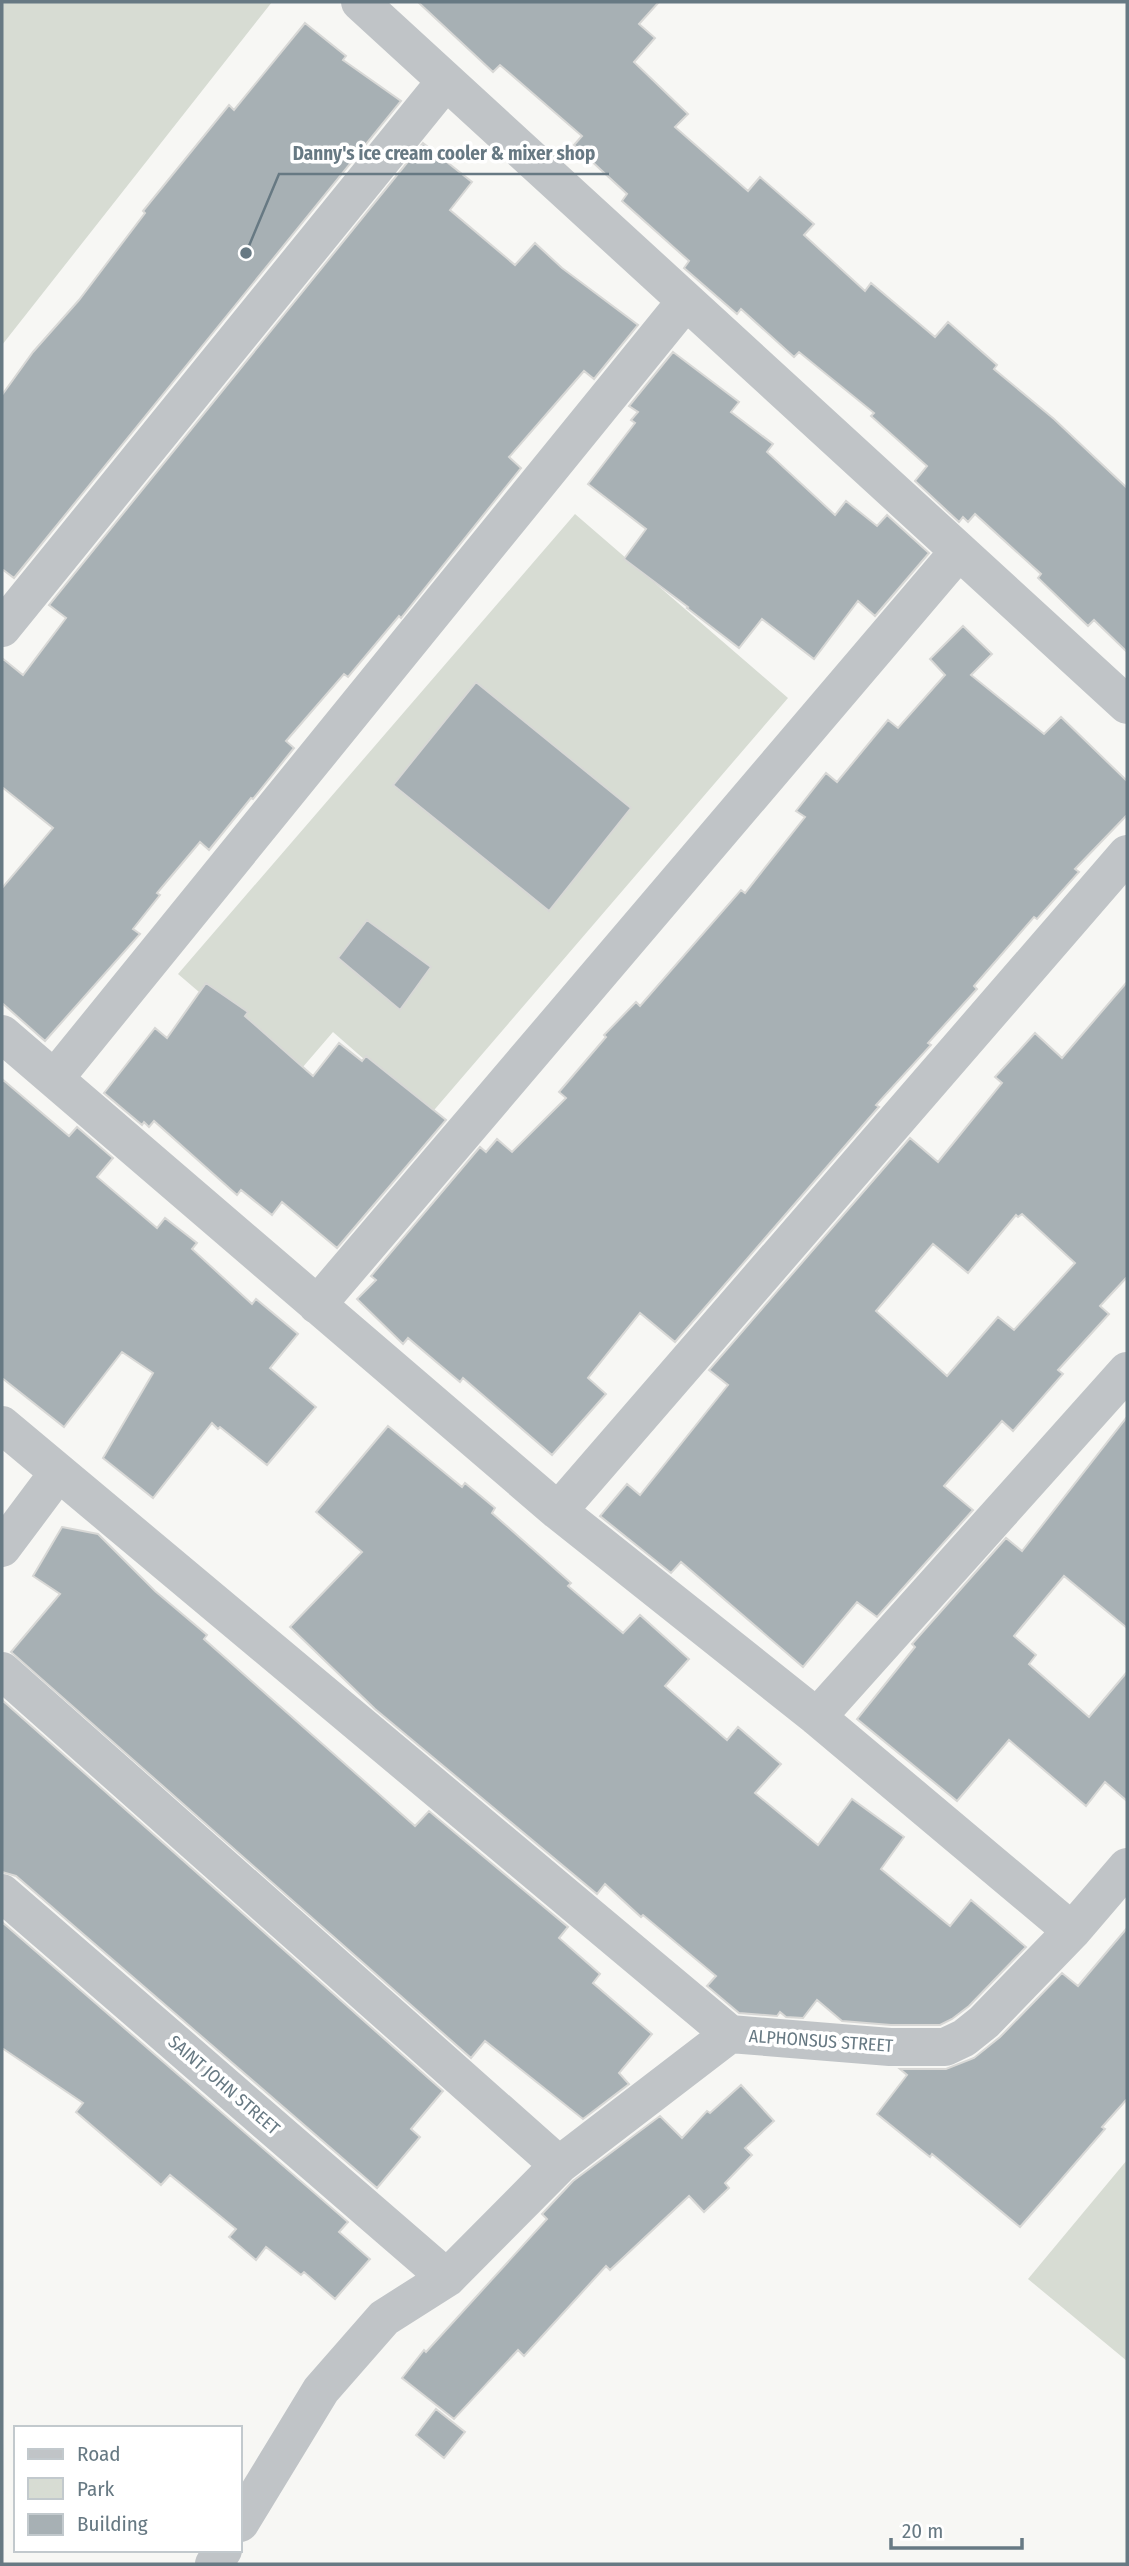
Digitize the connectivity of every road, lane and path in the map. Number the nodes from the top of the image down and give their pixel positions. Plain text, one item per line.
1 (360, 2) edge
2 (445, 82) junction
3 (686, 301) junction
4 (959, 551) junction
5 (2, 628) edge
6 (1127, 705) edge
7 (1127, 854) edge
8 (2, 1034) edge
9 (55, 1078) junction
10 (317, 1305) junction
11 (1127, 1371) edge
12 (2, 1425) edge
13 (58, 1473) junction
14 (558, 1511) junction
15 (2, 1548) edge
16 (2, 1671) edge
17 (817, 1717) junction
18 (1127, 1867) edge
19 (2, 1892) edge
20 (1072, 1931) junction
21 (730, 2034) junction
22 (559, 2165) junction
23 (447, 2278) junction
24 (242, 2520) edge

1 - 2 street
2 - 3 street
2 - 5 street
3 - 4 street
3 - 9 street
4 - 6 street
4 - 10 street
7 - 14 street
8 - 9 street
9 - 10 street
10 - 14 street
11 - 17 street
12 - 13 street
13 - 15 street
13 - 21 street
14 - 17 street
16 - 22 street
17 - 20 street
18 - 20 street, ALPHONSUS STREET
19 - 23 street, SAINT JOHN STREET
20 - 21 street, ALPHONSUS STREET
21 - 22 street, ALPHONSUS STREET
22 - 23 street, ALPHONSUS STREET
23 - 24 street, ALPHONSUS STREET

